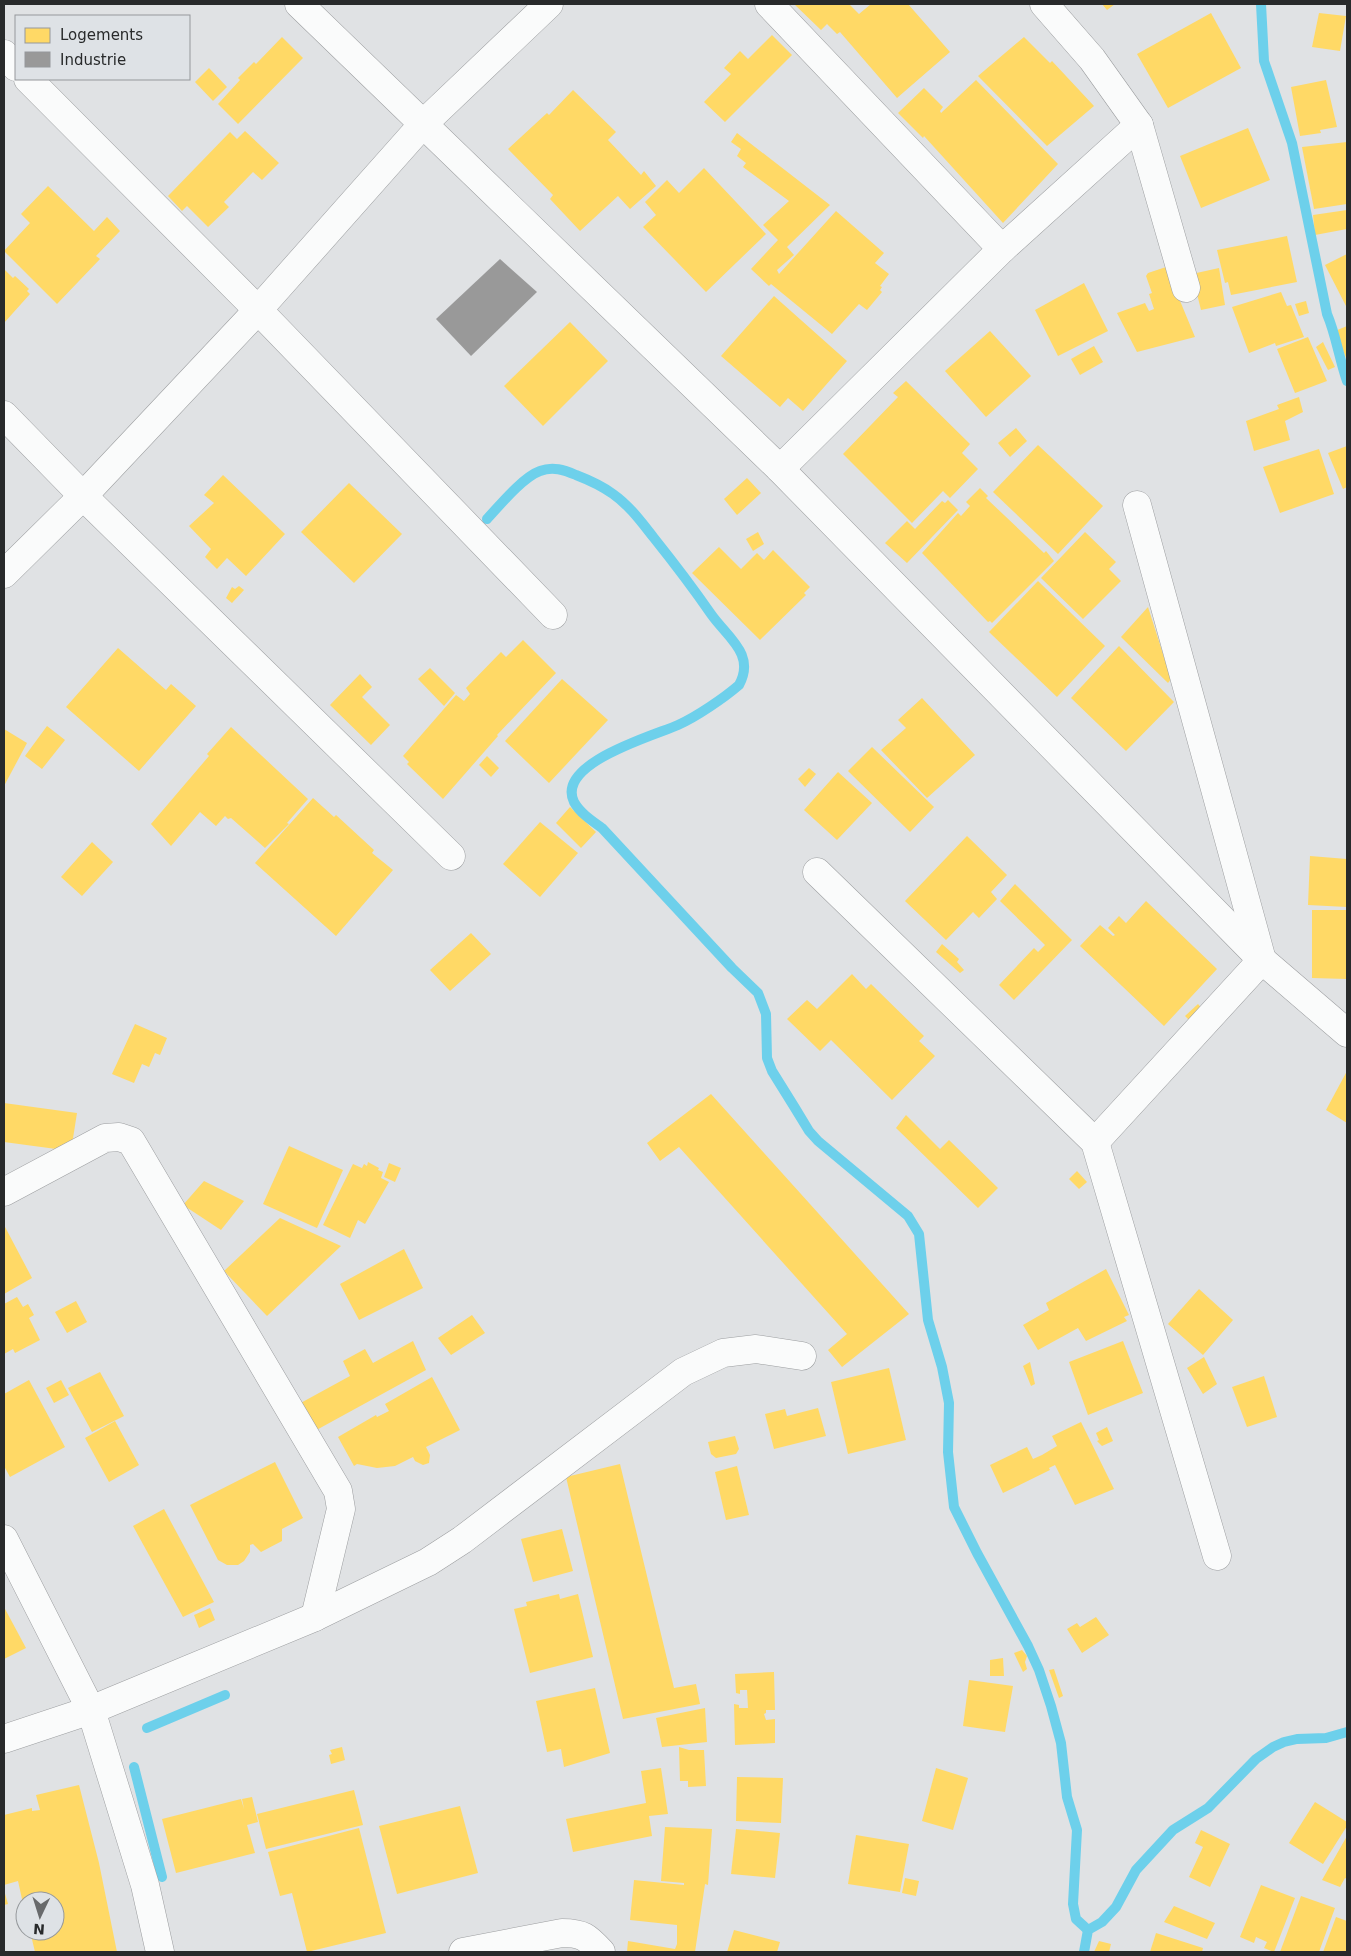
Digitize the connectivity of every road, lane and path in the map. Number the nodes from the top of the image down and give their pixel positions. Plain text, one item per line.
1 (299, 4) edge
2 (549, 4) edge
3 (769, 4) edge
4 (1044, 4) edge
5 (4, 54) edge
6 (15, 66) edge
7 (29, 80) edge
8 (422, 124) junction
9 (1139, 125) junction
10 (1002, 249) junction
11 (1186, 288) dead end
12 (258, 310) junction
13 (4, 414) edge
14 (780, 469) junction
15 (83, 496) junction
16 (1137, 505) dead end
17 (4, 574) edge
18 (553, 615) dead end
19 (451, 856) dead end
20 (817, 872) dead end
21 (1262, 960) junction
22 (1347, 1033) edge
23 (1095, 1142) junction
24 (4, 1192) edge
25 (802, 1356) dead end
26 (4, 1539) edge
27 (1217, 1556) dead end
28 (315, 1617) junction
29 (91, 1710) junction
30 (4, 1739) edge
31 (160, 1952) edge
32 (463, 1952) edge
33 (601, 1952) edge

1 - 8 street
2 - 8 street
3 - 10 street
4 - 9 street
5 - 6 street
7 - 12 street
8 - 12 street
8 - 14 street
9 - 10 street
9 - 11 street
10 - 14 street
12 - 15 street
12 - 18 street
13 - 15 street
14 - 21 street
15 - 17 street
15 - 19 street
16 - 21 street
20 - 23 street
21 - 22 street
21 - 23 street
23 - 27 street
24 - 28 street
25 - 28 street
26 - 29 street
28 - 29 street
29 - 30 street
29 - 31 street
32 - 33 street

